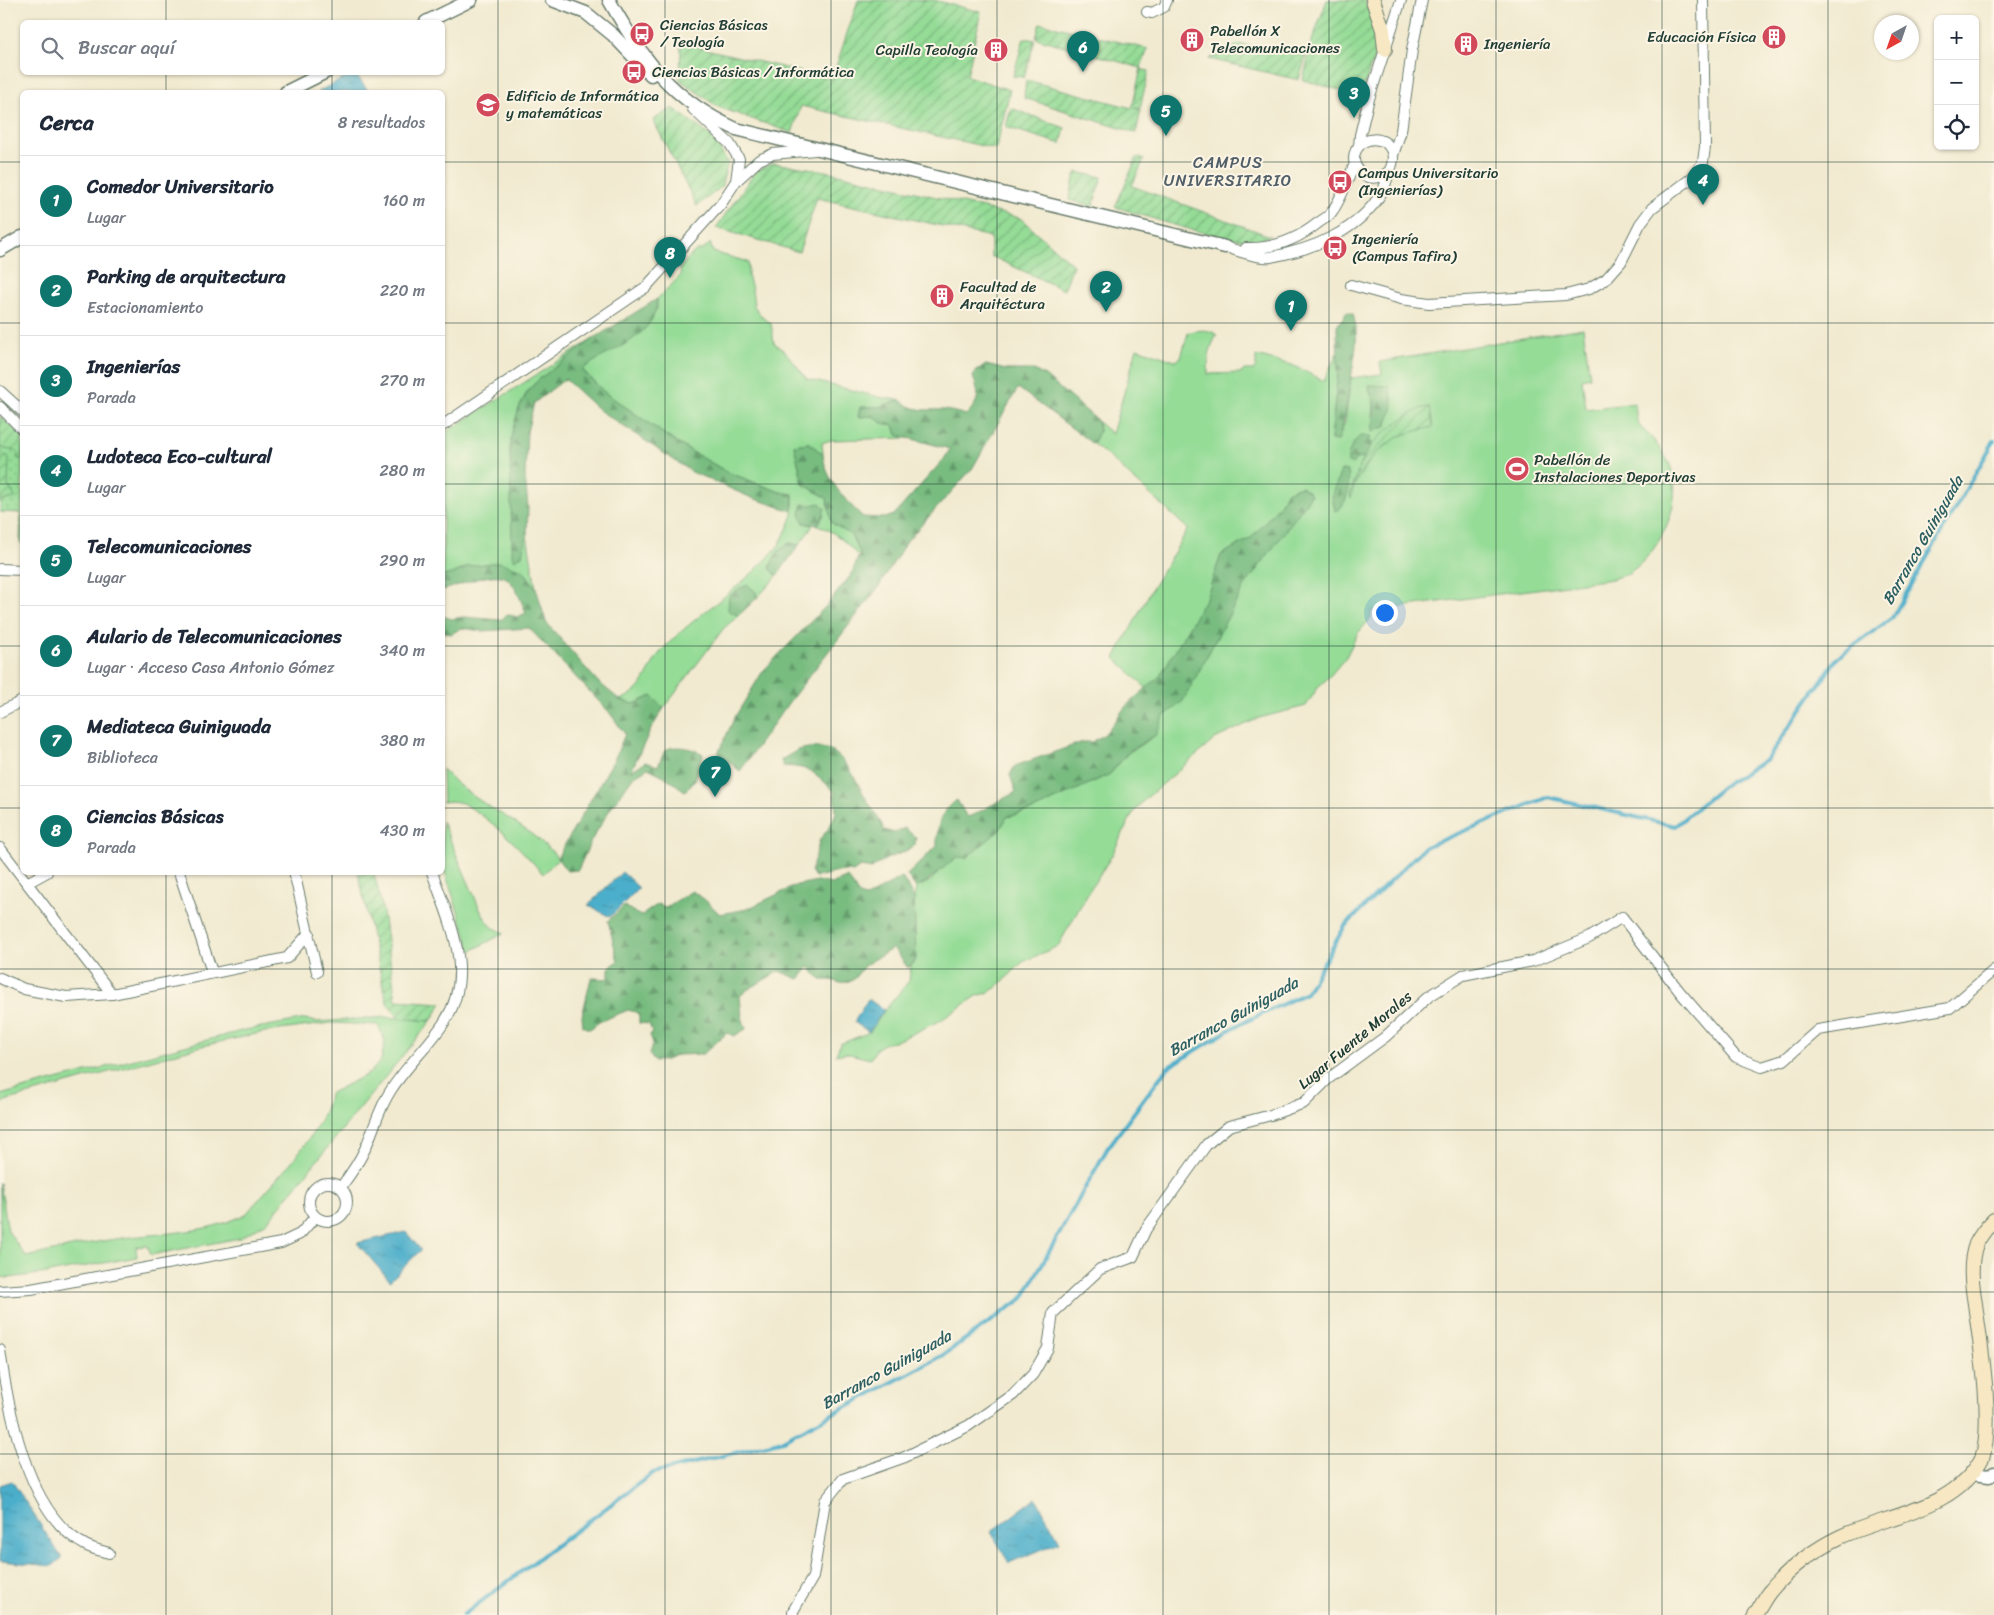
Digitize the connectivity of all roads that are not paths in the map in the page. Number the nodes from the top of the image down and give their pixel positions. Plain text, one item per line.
1 (471, 0) edge
2 (580, 0) edge
3 (609, 0) edge
4 (1167, 0) edge
5 (1373, 0) edge
6 (1401, 0) edge
7 (1422, 0) edge
8 (1703, 0) edge
9 (558, 2) edge
10 (1147, 12) dead end
11 (430, 20) edge
12 (1385, 49) junction
13 (320, 75) edge
14 (672, 88) junction
15 (290, 90) edge
16 (684, 99) junction
17 (1359, 146) junction
18 (818, 150) junction
19 (1393, 155) junction
20 (1355, 164) junction
21 (1389, 171) junction
22 (736, 181) junction
23 (20, 238) edge
24 (1225, 247) junction
25 (0, 250) edge
26 (1351, 285) dead end
27 (0, 391) edge
28 (0, 407) edge
29 (20, 409) edge
30 (445, 424) edge
31 (20, 427) edge
32 (0, 569) edge
33 (20, 570) edge
34 (20, 702) edge
35 (0, 712) edge
36 (0, 848) edge
37 (20, 874) edge
38 (21, 875) edge
39 (42, 875) edge
40 (180, 875) edge
41 (295, 875) edge
42 (433, 875) edge
43 (27, 883) junction
44 (309, 933) junction
45 (1994, 970) edge
46 (212, 972) junction
47 (317, 972) dead end
48 (0, 978) edge
49 (112, 994) junction
50 (341, 1187) junction
51 (315, 1217) junction
52 (1994, 1220) edge
53 (0, 1291) edge
54 (0, 1350) edge
55 (1973, 1474) junction
56 (1994, 1474) edge
57 (108, 1553) dead end
58 (793, 1615) edge
59 (1755, 1615) edge

1 - 11 street
2 - 9 street
3 - 14 street
4 - 10 street
5 - 12 main road
6 - 12 street
7 - 19 street
8 - 26 street
9 - 14 street
12 - 17 street
13 - 15 street
14 - 16 street
16 - 18 street
16 - 22 street
17 - 19 street
17 - 20 street
18 - 22 street
18 - 24 street
19 - 21 street
20 - 21 street
20 - 24 street
21 - 24 street
22 - 30 street
23 - 25 street
27 - 29 street
28 - 31 street
32 - 33 street
34 - 35 street
36 - 37 street
38 - 43 street
39 - 43 street
40 - 46 street
41 - 44 street
42 - 50 street
43 - 49 street
44 - 46 street
44 - 47 street
45 - 58 street, Lugar Fuente Morales
46 - 49 street
48 - 49 street
50 - 51 street
50 - 51 street
51 - 53 street
52 - 55 main road
54 - 57 street
55 - 56 street
55 - 59 main road

